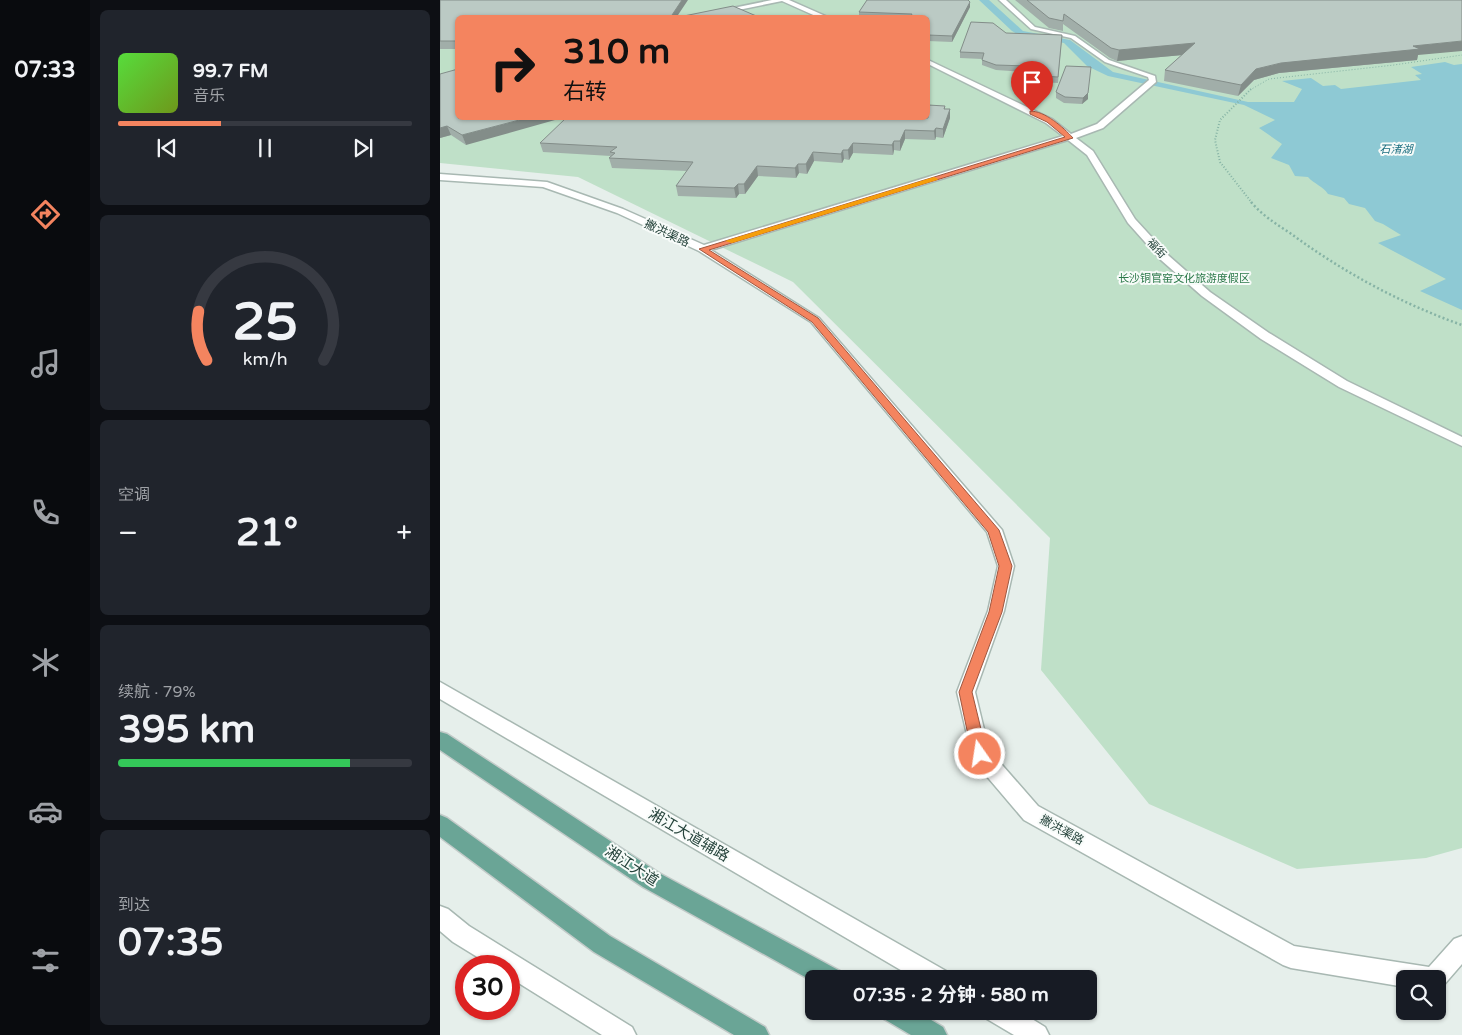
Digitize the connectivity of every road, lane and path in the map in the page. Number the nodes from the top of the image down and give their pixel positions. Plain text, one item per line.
1 (783, 0) edge
2 (1002, 0) edge
3 (703, 15) edge
4 (820, 15) edge
5 (1462, 55) edge
6 (930, 63) edge
7 (1353, 64) edge
8 (1331, 66) edge
9 (1362, 68) junction
10 (1340, 71) junction
11 (1070, 138) junction
12 (440, 177) edge
13 (703, 249) junction
14 (1462, 325) edge
15 (1462, 442) edge
16 (440, 690) edge
17 (440, 740) edge
18 (440, 825) edge
19 (440, 917) edge
20 (1462, 947) edge
21 (816, 970) edge
22 (922, 970) edge
23 (1442, 970) edge
24 (1396, 974) edge
25 (908, 1020) edge
26 (1011, 1020) edge
27 (624, 1035) edge
28 (757, 1035) edge
29 (935, 1035) edge
30 (1037, 1035) edge

1 - 3 street
1 - 4 street
2 - 11 street
5 - 9 path
6 - 11 street, 福街
7 - 9 path
8 - 10 path
9 - 10 path
10 - 14 path
11 - 13 street
11 - 15 street, 福街
12 - 13 street, 撇洪渠路
13 - 24 street, 撇洪渠路
16 - 22 street, 湘江大道辅路
17 - 21 main road, 湘江大道
18 - 28 main road
19 - 27 street
20 - 23 street
25 - 29 main road
26 - 30 street

